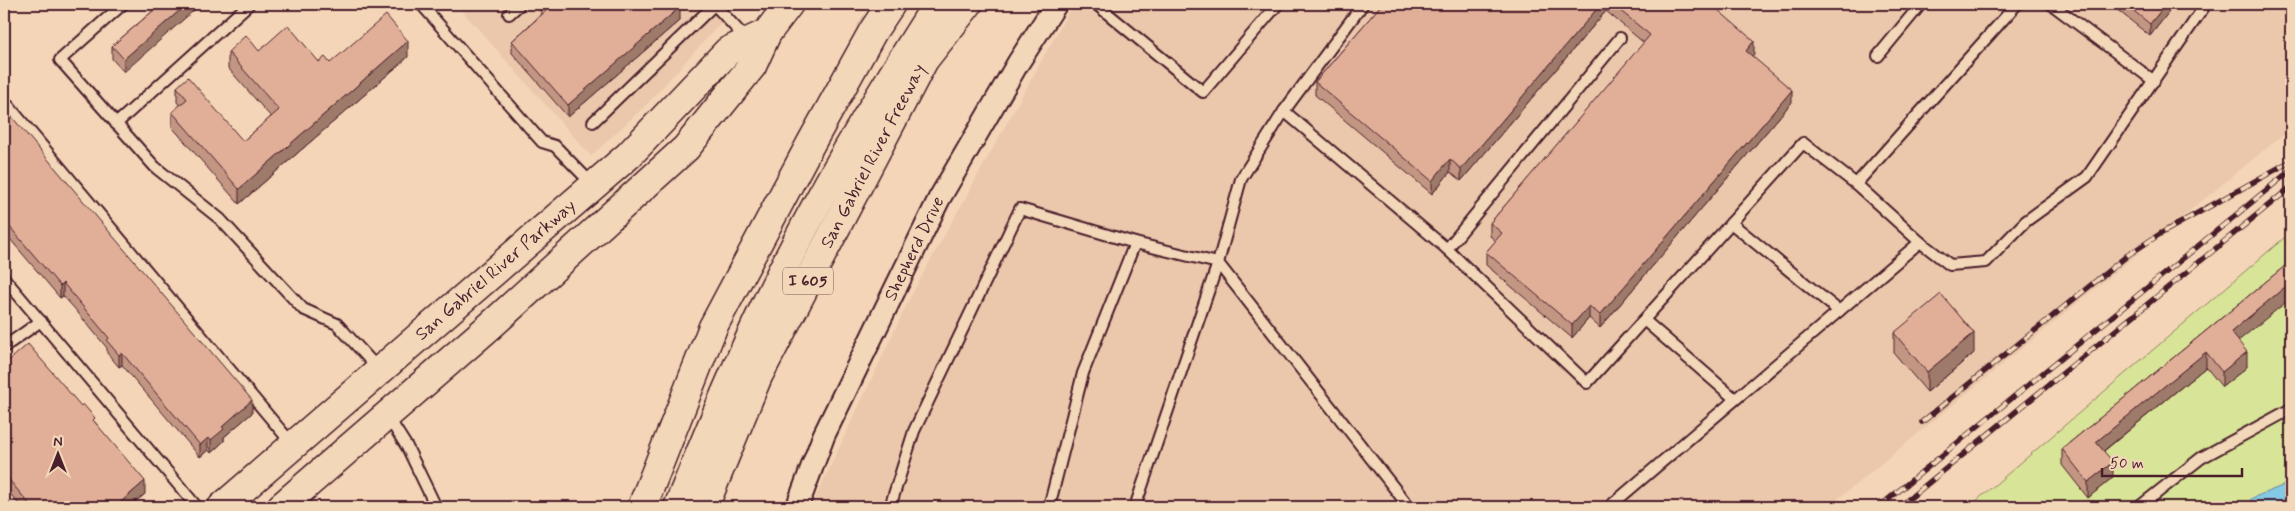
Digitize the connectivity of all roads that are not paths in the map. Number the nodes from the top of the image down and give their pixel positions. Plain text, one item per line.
1 (123, 4) edge
2 (249, 4) edge
3 (421, 4) edge
4 (520, 4) edge
5 (715, 4) edge
6 (789, 4) edge
7 (891, 4) edge
8 (923, 4) edge
9 (937, 4) edge
10 (968, 4) edge
11 (976, 4) edge
12 (1056, 4) edge
13 (1096, 4) edge
14 (1278, 4) edge
15 (1363, 4) edge
16 (1921, 4) edge
17 (2016, 4) edge
18 (2051, 4) edge
19 (2206, 4) edge
20 (509, 14) dead end
21 (758, 38) junction
22 (1620, 38) dead end
23 (1878, 56) dead end
24 (924, 60) junction
25 (2154, 81) junction
26 (4, 106) edge
27 (1284, 111) junction
28 (593, 122) dead end
29 (116, 124) junction
30 (1856, 184) junction
31 (594, 186) junction
32 (1731, 224) junction
33 (1920, 242) junction
34 (1135, 243) junction
35 (1447, 249) junction
36 (1218, 263) junction
37 (4, 278) edge
38 (1839, 311) junction
39 (1644, 320) junction
40 (41, 321) junction
41 (4, 347) edge
42 (380, 372) junction
43 (1735, 399) junction
44 (2291, 409) edge
45 (387, 416) junction
46 (294, 446) junction
47 (291, 502) edge
48 (197, 507) edge
49 (222, 507) edge
50 (436, 507) edge
51 (642, 507) edge
52 (666, 507) edge
53 (678, 507) edge
54 (704, 507) edge
55 (797, 507) edge
56 (890, 507) edge
57 (1049, 507) edge
58 (1135, 507) edge
59 (1409, 507) edge
60 (1609, 507) edge
61 (2139, 507) edge

1 - 29 lane
2 - 29 lane
3 - 31 lane
4 - 20 lane
5 - 21 lane
5 - 28 lane
6 - 21 main road, San Gabriel River Parkway
7 - 51 main road
8 - 52 main road
9 - 53 main road
10 - 24 main road, San Gabriel River Freeway / I 605
11 - 24 main road
12 - 55 street, Shepherd Drive
13 - 14 lane
15 - 27 lane
16 - 23 lane
17 - 30 lane
18 - 25 lane
19 - 25 lane
21 - 31 main road, San Gabriel River Parkway
21 - 45 main road, San Gabriel River Parkway
22 - 35 lane
24 - 54 main road, San Gabriel River Freeway / I 605
25 - 33 lane
26 - 46 lane
27 - 35 lane
27 - 36 lane
29 - 42 lane
30 - 32 lane
30 - 33 lane
31 - 42 main road, San Gabriel River Parkway
32 - 38 lane
32 - 39 lane
33 - 38 lane
34 - 36 lane
34 - 56 lane
34 - 57 lane
35 - 39 lane
36 - 58 lane
36 - 59 lane
37 - 40 lane
38 - 43 lane
39 - 43 lane
40 - 41 lane
40 - 48 lane
42 - 46 main road, San Gabriel River Parkway
43 - 60 lane
44 - 61 lane
45 - 47 main road, San Gabriel River Parkway
45 - 50 lane
46 - 49 main road, San Gabriel River Parkway

